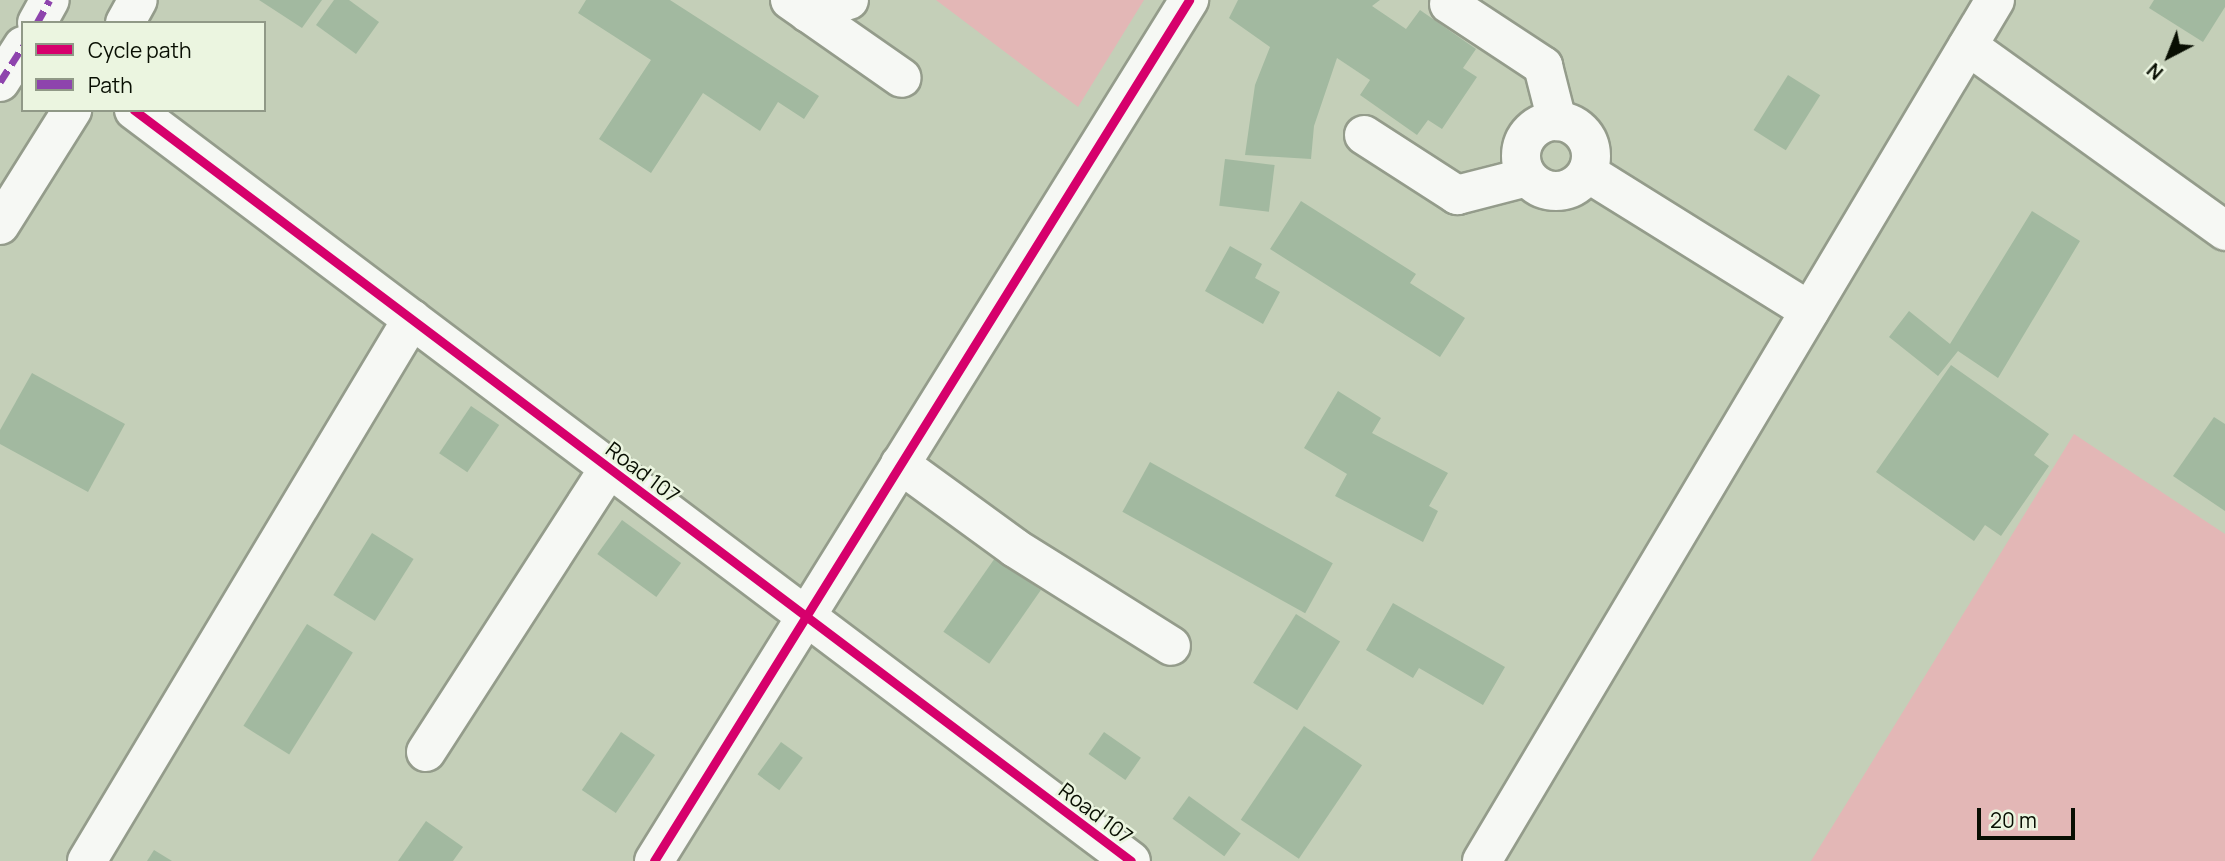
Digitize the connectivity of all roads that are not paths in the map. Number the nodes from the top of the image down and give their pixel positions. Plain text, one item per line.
1 (50, 0) edge
2 (138, 0) edge
3 (849, 0) edge
4 (1189, 0) edge
5 (1995, 0) edge
6 (1449, 4) dead end
7 (799, 6) edge
8 (38, 21) edge
9 (126, 21) edge
10 (1968, 46) junction
11 (21, 49) edge
12 (902, 79) dead end
13 (0, 82) edge
14 (71, 112) edge
15 (137, 112) edge
16 (1558, 121) junction
17 (1364, 135) dead end
18 (1588, 173) junction
19 (1527, 177) junction
20 (0, 225) edge
21 (2225, 231) edge
22 (1810, 311) junction
23 (412, 319) junction
24 (900, 464) junction
25 (609, 468) junction
26 (806, 616) junction
27 (1171, 646) dead end
28 (426, 752) dead end
29 (87, 861) edge
30 (654, 861) edge
31 (1131, 861) edge
32 (1482, 861) edge

1 - 8 street
2 - 9 street
3 - 7 street
4 - 24 street
5 - 10 street
6 - 16 street
7 - 12 street
10 - 21 street
10 - 22 street
11 - 13 street
14 - 20 street
15 - 23 street, Road 107
16 - 18 street
16 - 19 street
17 - 19 street
18 - 19 street
18 - 22 street
22 - 32 street
23 - 25 street, Road 107
23 - 29 street
24 - 26 street
24 - 27 street
25 - 26 street, Road 107
25 - 28 street
26 - 30 street
26 - 31 street, Road 107

